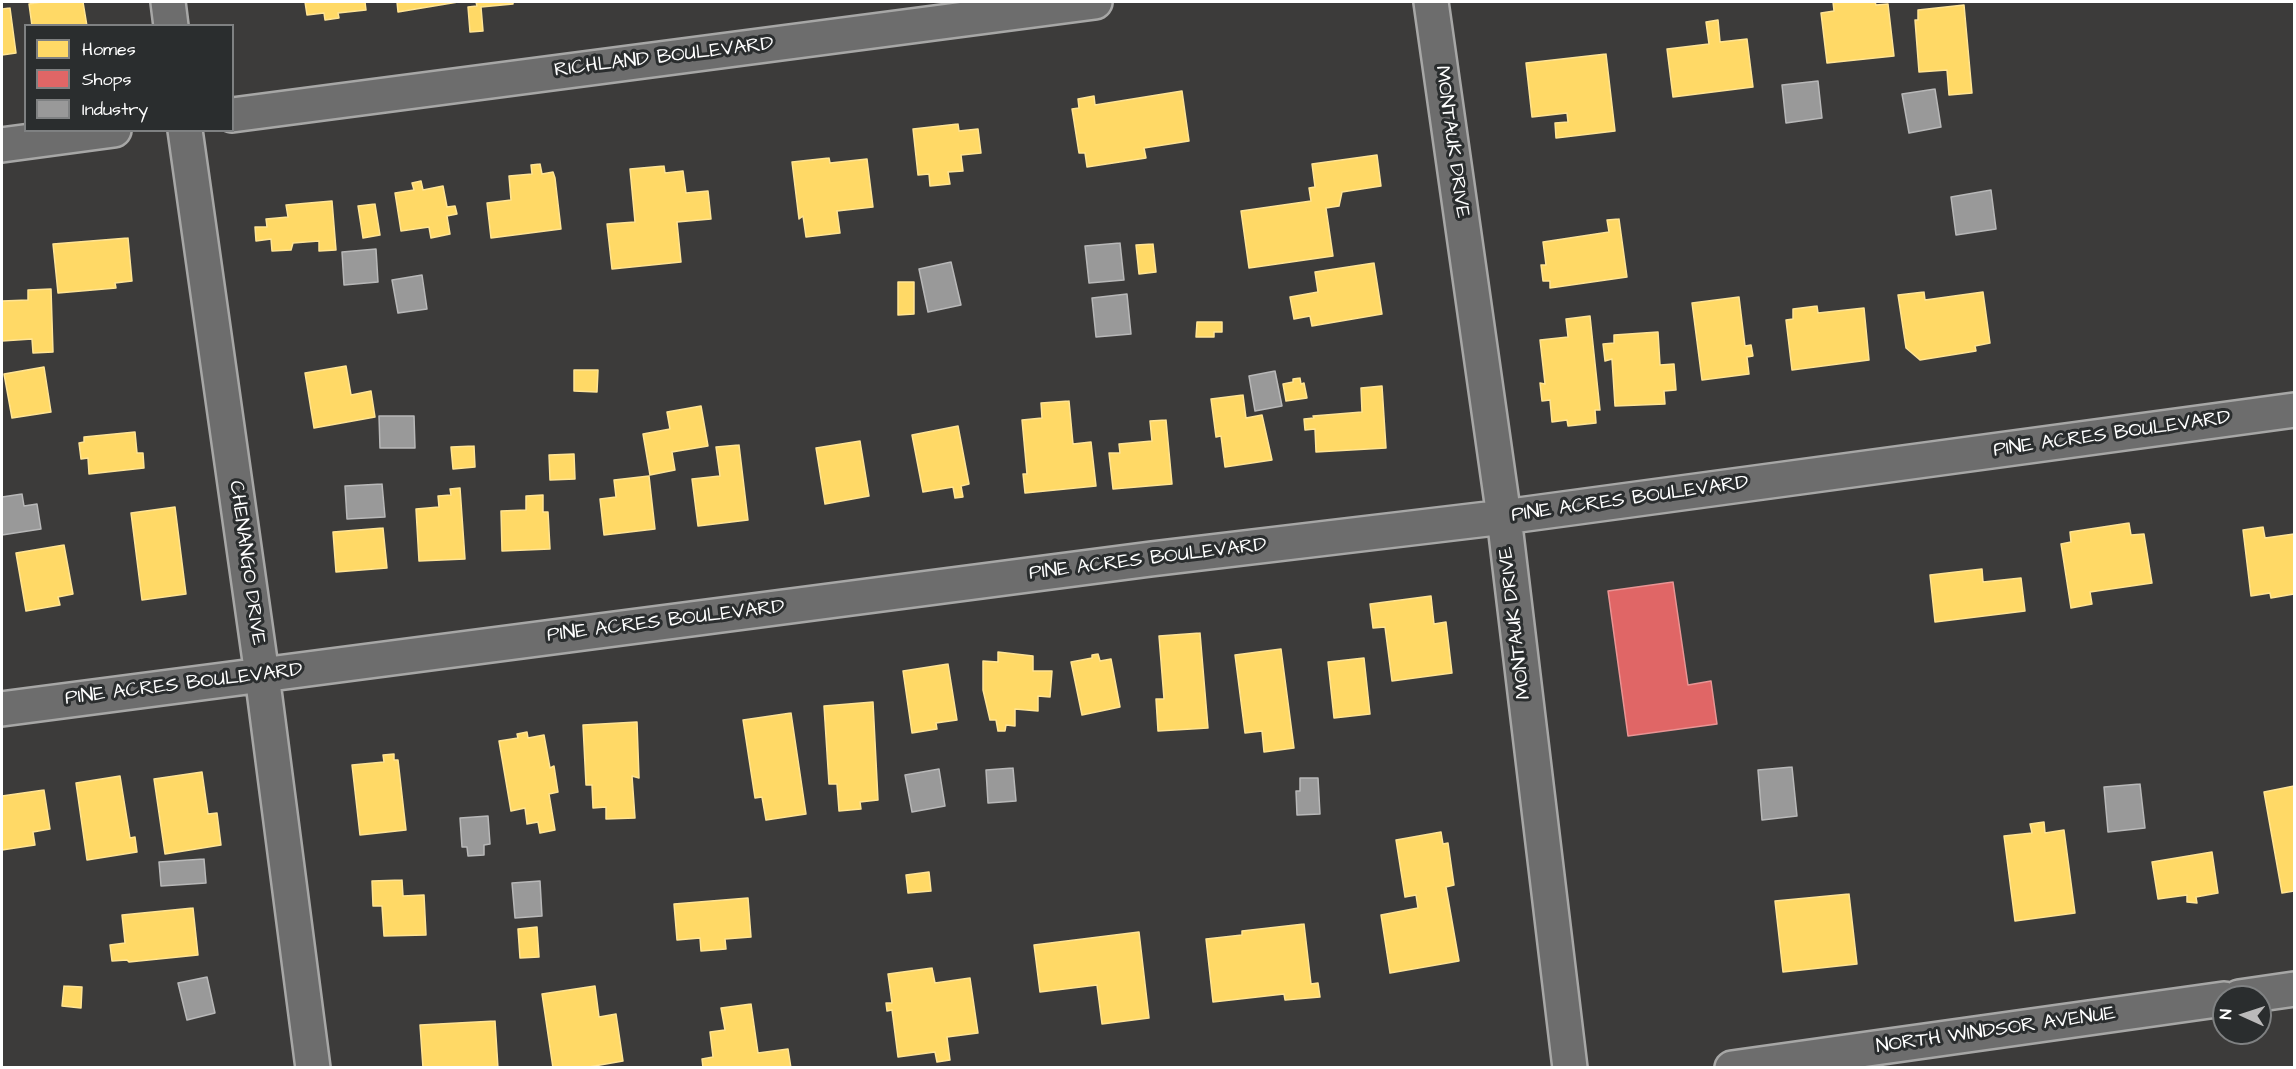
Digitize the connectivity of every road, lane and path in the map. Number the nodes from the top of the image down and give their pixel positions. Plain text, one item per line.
1 (168, 2) edge
2 (1095, 2) edge
3 (1431, 2) edge
4 (171, 24) edge
5 (234, 115) edge
6 (99, 132) edge
7 (185, 132) edge
8 (2, 145) edge
9 (2295, 410) edge
10 (1504, 517) junction
11 (262, 675) junction
12 (2, 709) edge
13 (2295, 989) edge
14 (2272, 992) edge
15 (2212, 1001) edge
16 (313, 1068) edge
17 (1570, 1068) edge
18 (1732, 1068) edge

1 - 4 street
2 - 5 street, RICHLAND BOULEVARD
3 - 10 street, MONTAUK DRIVE
6 - 8 street
7 - 11 street, CHENANGO DRIVE
9 - 10 street, PINE ACRES BOULEVARD
10 - 11 street, PINE ACRES BOULEVARD
10 - 17 street, MONTAUK DRIVE
11 - 12 street, PINE ACRES BOULEVARD
11 - 16 street, CHENANGO DRIVE
13 - 14 street
15 - 18 street, NORTH WINDSOR AVENUE

